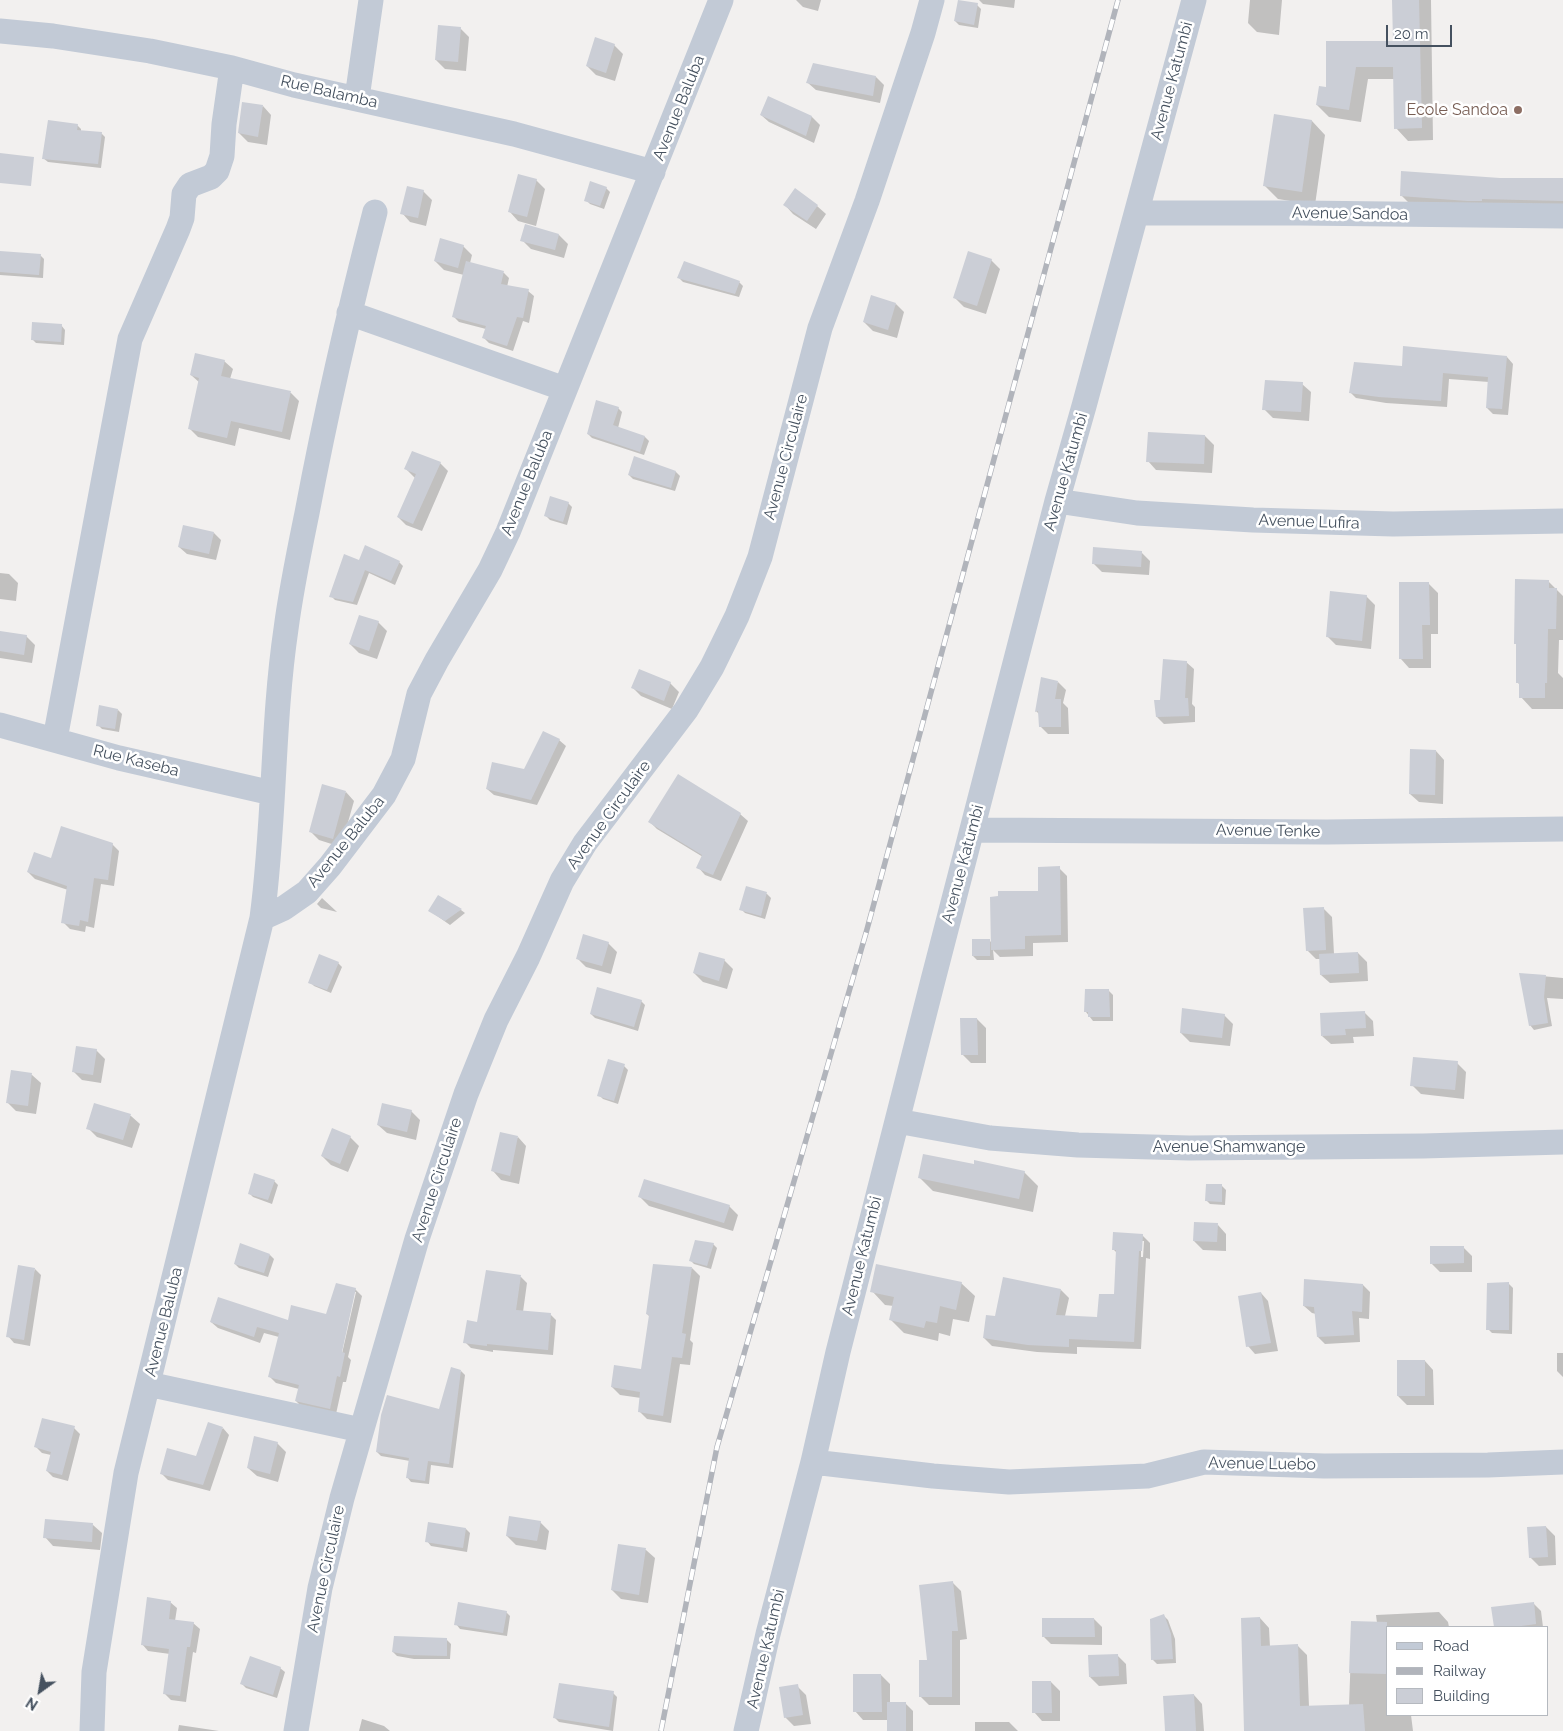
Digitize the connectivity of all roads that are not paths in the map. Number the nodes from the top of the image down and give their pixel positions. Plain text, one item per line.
1 (371, 0) edge
2 (721, 0) edge
3 (932, 0) edge
4 (1194, 0) edge
5 (0, 31) edge
6 (232, 68) junction
7 (358, 98) junction
8 (653, 172) junction
9 (375, 212) dead end
10 (1137, 213) junction
11 (1563, 216) edge
12 (349, 312) junction
13 (565, 389) junction
14 (1057, 501) junction
15 (1563, 521) edge
16 (0, 725) edge
17 (55, 739) junction
18 (272, 793) junction
19 (1563, 829) edge
20 (973, 830) junction
21 (262, 918) junction
22 (897, 1121) junction
23 (1563, 1142) edge
24 (148, 1384) junction
25 (361, 1430) junction
26 (813, 1462) junction
27 (1563, 1462) edge
28 (92, 1731) edge
29 (296, 1731) edge
30 (746, 1731) edge

1 - 7 street
2 - 8 street, Avenue Baluba
3 - 25 street, Avenue Circulaire
4 - 10 street, Avenue Katumbi
5 - 6 street, Rue Balamba
6 - 7 street, Rue Balamba
6 - 17 street
7 - 8 street, Rue Balamba
8 - 13 street, Avenue Baluba
9 - 12 street, Avenue Baluba
10 - 11 street, Avenue Sandoa
10 - 14 street, Avenue Katumbi
12 - 13 street
12 - 18 street, Avenue Baluba
13 - 21 street, Avenue Baluba
14 - 15 street, Avenue Lufira
14 - 20 street, Avenue Katumbi
16 - 17 street, Rue Kaseba
17 - 18 street, Rue Kaseba
18 - 21 street, Avenue Baluba
19 - 20 street, Avenue Tenke
20 - 22 street, Avenue Katumbi
21 - 24 street, Avenue Baluba
22 - 23 street, Avenue Shamwange
22 - 26 street, Avenue Katumbi
24 - 25 street
24 - 28 street, Avenue Baluba
25 - 29 street, Avenue Circulaire
26 - 27 street, Avenue Luebo
26 - 30 street, Avenue Katumbi

